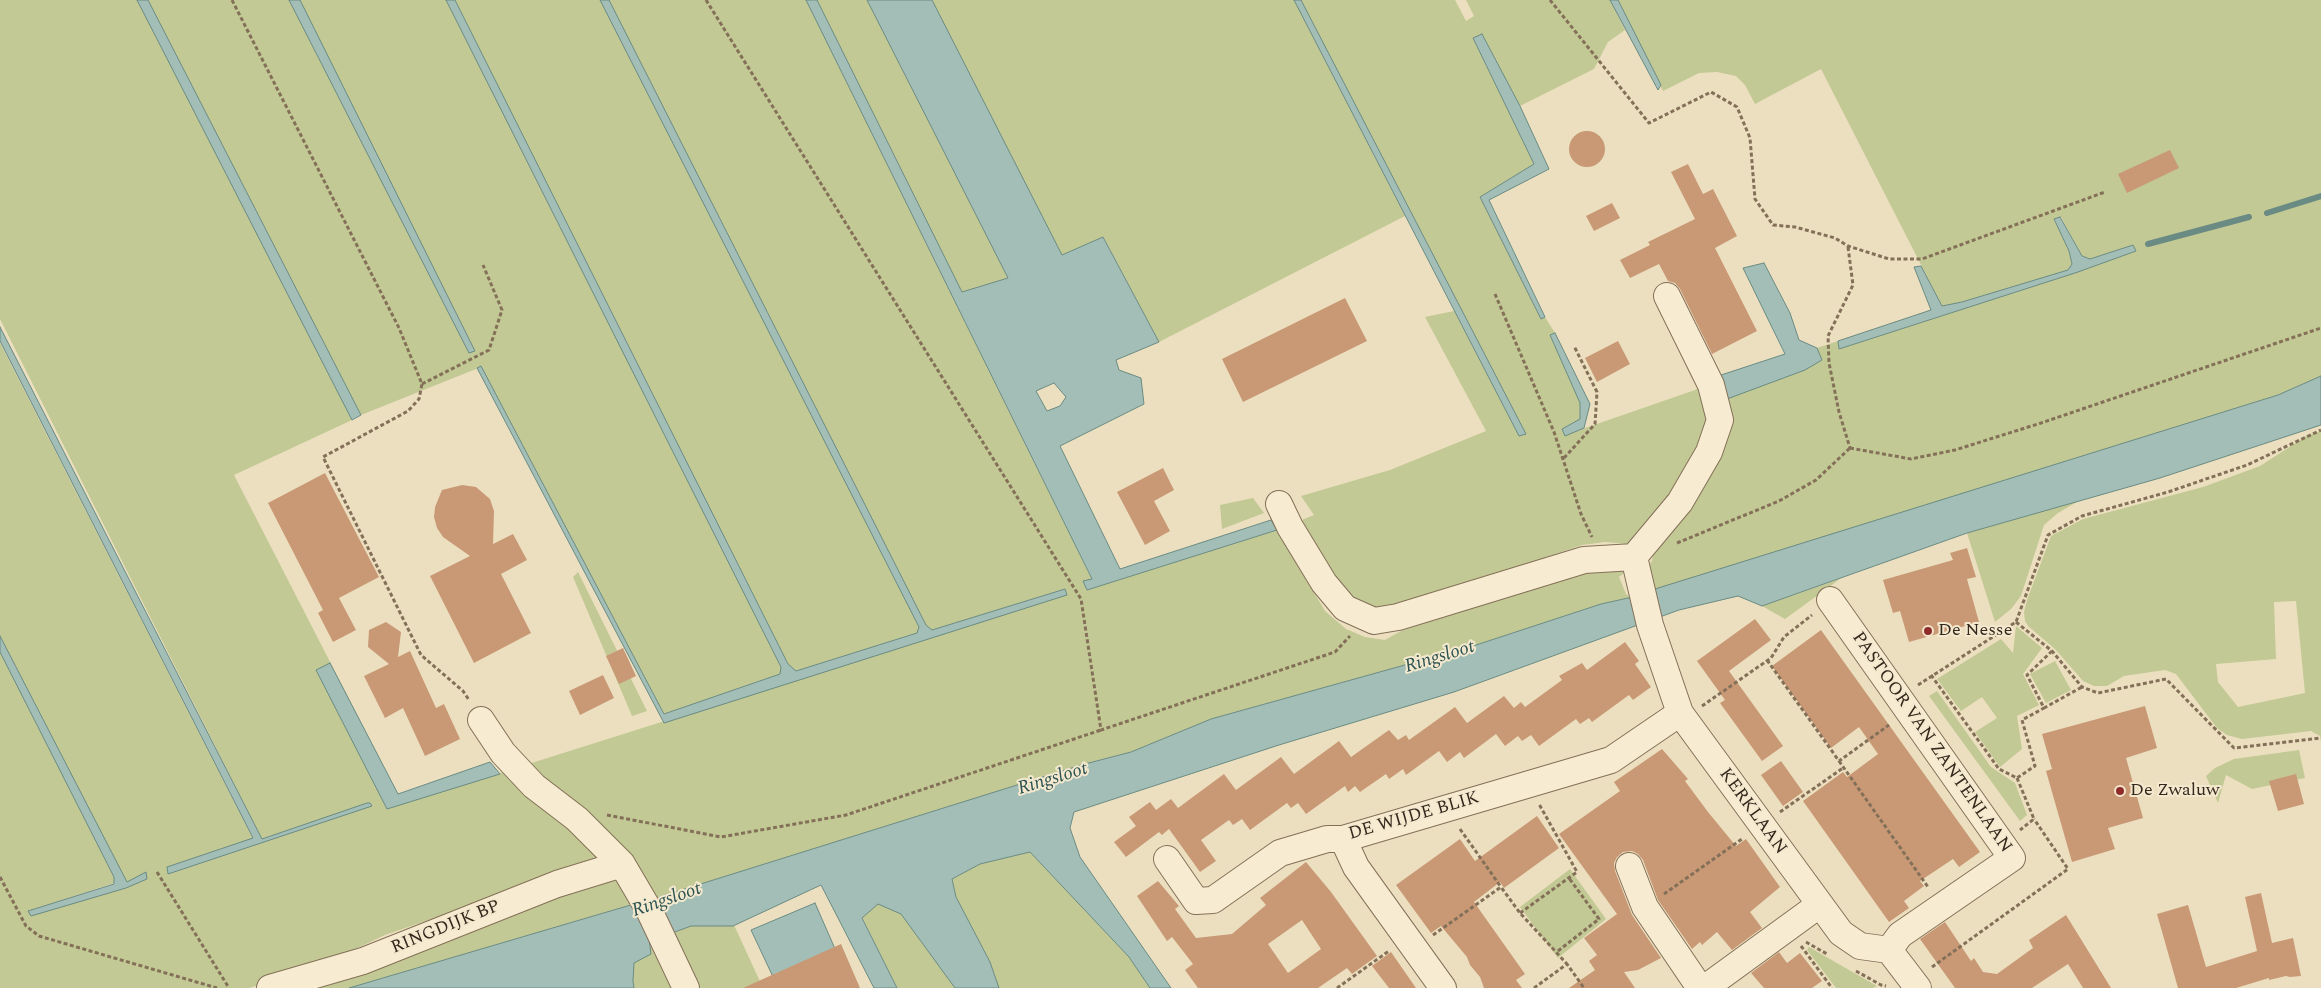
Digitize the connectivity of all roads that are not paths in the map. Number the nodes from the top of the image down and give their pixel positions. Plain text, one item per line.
1 (1667, 296) dead end
2 (1279, 504) dead end
3 (1634, 557) junction
4 (1830, 600) road end
5 (1682, 716) junction
6 (481, 720) road end
7 (1343, 838) junction
8 (1167, 858) dead end
9 (622, 864) junction
10 (1629, 866) dead end
11 (1819, 905) junction
12 (1889, 950) junction
13 (1914, 982) edge
14 (1710, 986) edge
15 (270, 988) edge
16 (686, 988) edge
17 (1443, 988) edge

1 - 3 street
2 - 3 street
3 - 5 street, KERKLAAN
4 - 12 street, PASTOOR VAN ZANTENLAAN
5 - 7 street, DE WIJDE BLIK
5 - 11 street, KERKLAAN
6 - 9 street
7 - 8 street, DE WIJDE BLIK
7 - 17 street
9 - 15 street, RINGDIJK BP
9 - 16 street
10 - 14 street
11 - 12 street, KERKLAAN
11 - 14 street
12 - 13 street

